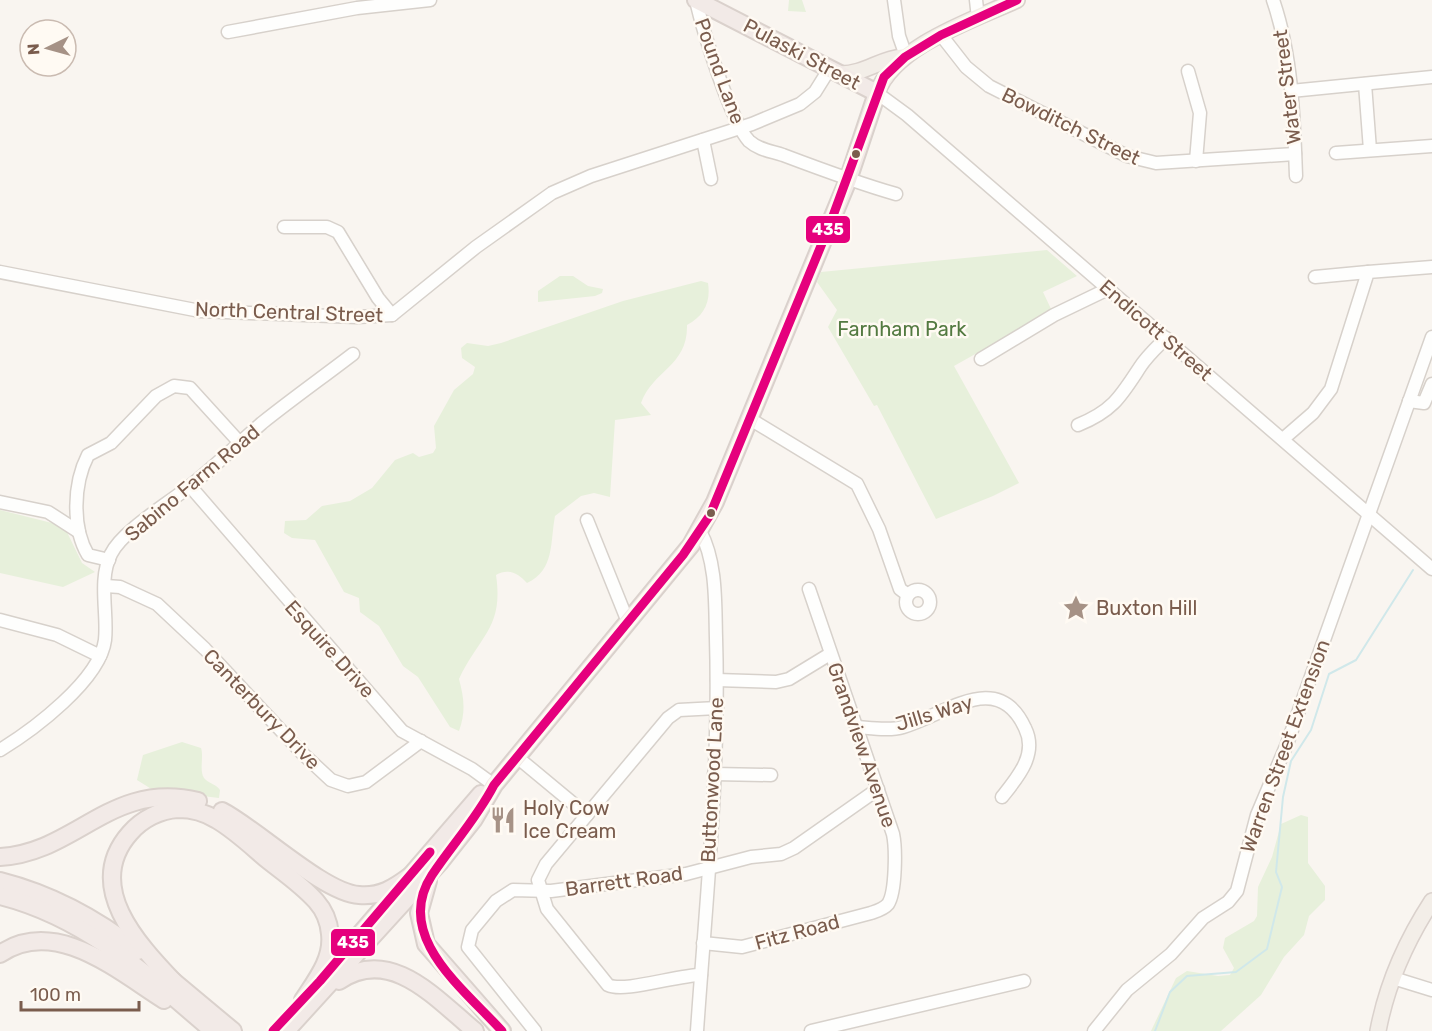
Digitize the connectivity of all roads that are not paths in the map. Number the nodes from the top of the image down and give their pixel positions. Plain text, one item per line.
1 (430, 0) edge
2 (696, 0) edge
3 (894, 0) edge
4 (976, 0) edge
5 (1017, 0) edge
6 (1273, 0) edge
7 (978, 18) junction
8 (228, 32) dead end
9 (941, 35) junction
10 (906, 56) junction
11 (836, 71) junction
12 (1188, 71) dead end
13 (1432, 77) edge
14 (1365, 84) junction
15 (1291, 91) junction
16 (876, 93) junction
17 (740, 127) junction
18 (703, 140) junction
19 (1432, 146) edge
20 (1370, 150) junction
21 (1336, 153) dead end
22 (1295, 154) junction
23 (1196, 160) junction
24 (1296, 176) dead end
25 (711, 179) dead end
26 (848, 180) junction
27 (896, 194) dead end
28 (285, 226) dead end
29 (1432, 267) edge
30 (0, 272) edge
31 (1368, 272) junction
32 (1315, 277) dead end
33 (1108, 289) junction
34 (392, 315) junction
35 (1432, 337) edge
36 (1166, 338) junction
37 (353, 354) dead end
38 (981, 359) dead end
39 (1432, 384) edge
40 (1409, 401) junction
41 (750, 419) junction
42 (1078, 425) dead end
43 (1283, 439) junction
44 (240, 443) junction
45 (190, 486) junction
46 (0, 502) edge
47 (1368, 514) junction
48 (587, 520) dead end
49 (700, 531) junction
50 (79, 532) junction
51 (110, 560) junction
52 (1432, 569) edge
53 (106, 586) junction
54 (810, 589) dead end
55 (908, 595) dead end
56 (0, 620) edge
57 (628, 622) junction
58 (830, 654) junction
59 (100, 656) junction
60 (717, 680) junction
61 (717, 708) junction
62 (857, 727) junction
63 (421, 741) junction
64 (0, 750) edge
65 (517, 757) junction
66 (714, 774) junction
67 (771, 775) dead end
68 (494, 785) junction
69 (878, 789) junction
70 (1002, 797) dead end
71 (587, 815) junction
72 (0, 857) edge
73 (440, 862) junction
74 (709, 866) junction
75 (410, 876) junction
76 (0, 880) edge
77 (539, 890) junction
78 (0, 896) edge
79 (1432, 901) edge
80 (888, 903) joint
81 (703, 943) junction
82 (0, 954) edge
83 (701, 975) junction
84 (1393, 978) junction
85 (1024, 981) dead end
86 (174, 982) junction
87 (1432, 990) edge
88 (307, 1003) junction
89 (213, 1031) edge
90 (232, 1031) edge
91 (273, 1031) edge
92 (286, 1031) edge
93 (475, 1031) edge
94 (502, 1031) edge
95 (535, 1031) edge
96 (697, 1031) edge
97 (811, 1031) edge
98 (1094, 1031) edge
99 (1378, 1031) edge

1 - 8 street
2 - 11 highway, Pulaski Street
2 - 17 street, Pound Lane
3 - 10 street
4 - 7 street
5 - 7 main road
6 - 15 street, Water Street
7 - 9 main road
9 - 10 main road
9 - 23 street, Bowditch Street
10 - 11 main road
10 - 16 main road
11 - 16 highway, Pulaski Street
11 - 17 street, North Central Street
12 - 23 street
13 - 14 street
14 - 15 street
14 - 20 street
15 - 22 street, Water Street
16 - 26 highway
16 - 33 street, Endicott Street
17 - 18 street, North Central Street
17 - 26 street, Pound Lane
18 - 25 street
18 - 34 street, North Central Street
19 - 20 street
20 - 21 street
22 - 23 street, Bowditch Street
22 - 24 street, Water Street
26 - 27 street, Pound Lane
26 - 41 highway
28 - 34 street
29 - 31 street
30 - 34 street, North Central Street
31 - 32 street
31 - 43 street
33 - 36 street, Endicott Street
33 - 38 street
35 - 40 street, Warren Street Extension
36 - 42 street
36 - 43 street, Endicott Street
37 - 44 street, Sabino Farm Road
39 - 40 street
40 - 47 street, Warren Street Extension
41 - 49 highway
41 - 55 street
43 - 47 street, Endicott Street
44 - 45 street, Sabino Farm Road
44 - 50 street
45 - 51 street, Sabino Farm Road
45 - 63 street, Esquire Drive
46 - 50 street
47 - 52 street, Endicott Street
47 - 98 street, Warren Street Extension
48 - 57 street
49 - 57 highway
49 - 60 street, Buttonwood Lane
50 - 51 street
51 - 53 street, Sabino Farm Road
53 - 59 street, Sabino Farm Road
53 - 63 street, Canterbury Drive
54 - 58 street, Grandview Avenue
56 - 59 street
57 - 65 highway
58 - 60 street
58 - 62 street, Grandview Avenue
59 - 64 street, Sabino Farm Road
60 - 61 street, Buttonwood Lane
61 - 66 street, Buttonwood Lane
61 - 71 street
62 - 69 street, Grandview Avenue
62 - 70 street, Jills Way
63 - 68 street, Esquire Drive
65 - 68 highway
65 - 71 street
66 - 67 street
66 - 74 street, Buttonwood Lane
68 - 73 highway
68 - 75 highway
69 - 74 street, Barrett Road
69 - 80 street, Grandview Avenue
71 - 77 street
72 - 75 highway
73 - 88 highway
73 - 94 highway
74 - 77 street, Barrett Road
74 - 81 street, Buttonwood Lane
75 - 88 highway
76 - 86 highway
77 - 83 street
77 - 95 street, Barrett Road
78 - 89 highway
79 - 84 main road
80 - 81 street, Fitz Road
81 - 83 street, Buttonwood Lane
82 - 89 highway
83 - 96 street, Buttonwood Lane
84 - 87 street
84 - 99 main road
85 - 97 street
86 - 88 highway
86 - 90 highway
88 - 91 highway
88 - 92 highway
88 - 93 highway

